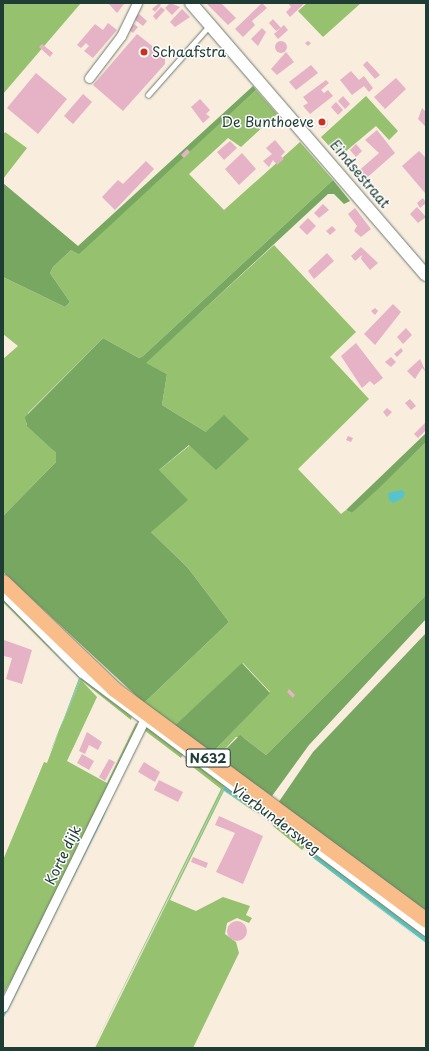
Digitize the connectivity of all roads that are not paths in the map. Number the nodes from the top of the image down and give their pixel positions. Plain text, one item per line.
1 (137, 3) edge
2 (191, 3) edge
3 (211, 24) junction
4 (89, 78) dead end
5 (148, 95) dead end
6 (426, 275) edge
7 (3, 582) edge
8 (3, 592) edge
9 (146, 717) junction
10 (426, 920) edge
11 (426, 931) edge
12 (3, 1007) edge

1 - 4 street
2 - 3 street, Eindsestraat
3 - 5 lane
3 - 6 street, Eindsestraat
7 - 9 main road, Vierbundersweg / N632
8 - 9 street, Vierbundersweg
9 - 10 main road, Vierbundersweg / N632
9 - 11 street, Vierbundersweg
9 - 12 street, Korte dijk

